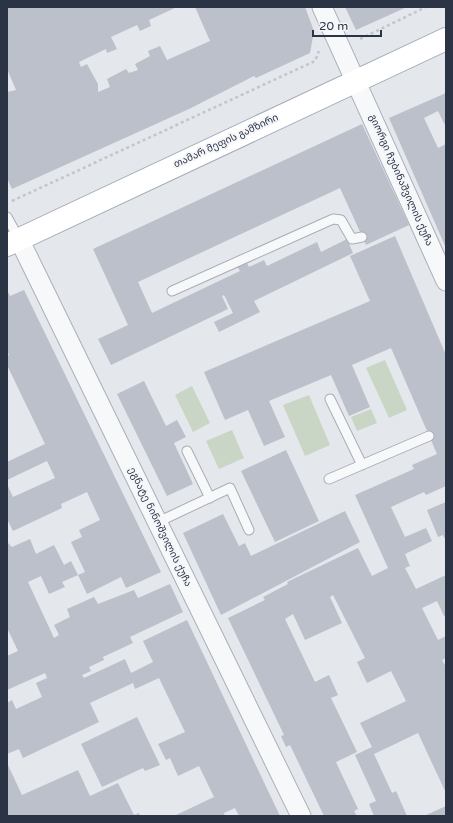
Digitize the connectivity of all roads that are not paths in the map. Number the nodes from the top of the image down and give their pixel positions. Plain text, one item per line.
1 (322, 7) edge
2 (446, 39) edge
3 (354, 81) junction
4 (7, 217) edge
5 (362, 237) dead end
6 (13, 242) edge
7 (446, 281) edge
8 (172, 291) dead end
9 (330, 399) dead end
10 (429, 436) dead end
11 (187, 451) dead end
12 (362, 464) junction
13 (329, 479) dead end
14 (210, 498) junction
15 (158, 522) junction
16 (249, 530) dead end
17 (301, 816) edge

1 - 3 street, გიორგი ჩუბინაშვილის ქუჩა
2 - 3 main road, თამარ მეფის გამზირი
3 - 6 main road, თამარ მეფის გამზირი
3 - 7 street, გიორგი ჩუბინაშვილის ქუჩა
4 - 6 lane
5 - 8 lane
6 - 15 street, ეგნატე ნინოშვილის ქუჩა
9 - 12 lane
10 - 12 lane
11 - 14 lane
12 - 13 lane
14 - 15 lane
14 - 16 lane
15 - 17 street, ეგნატე ნინოშვილის ქუჩა

